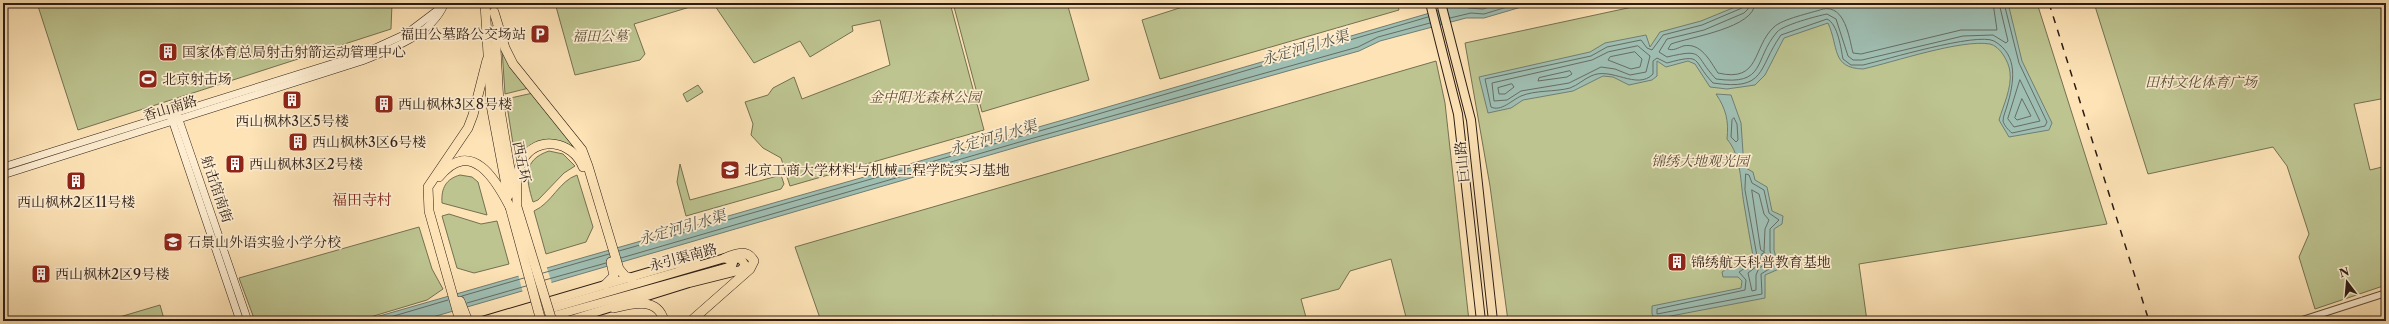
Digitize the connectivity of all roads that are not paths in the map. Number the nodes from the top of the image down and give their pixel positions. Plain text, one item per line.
1 (485, 3) edge
2 (445, 4) edge
3 (1441, 4) edge
4 (1431, 5) edge
5 (494, 7) edge
6 (487, 60) junction
7 (495, 99) junction
8 (174, 116) junction
9 (3, 167) edge
10 (3, 175) edge
11 (513, 207) junction
12 (609, 244) junction
13 (725, 258) junction
14 (706, 263) junction
15 (618, 275) junction
16 (632, 279) junction
17 (605, 286) junction
18 (453, 289) junction
19 (2386, 293) edge
20 (614, 308) junction
21 (463, 320) edge
22 (539, 320) edge
23 (240, 321) edge
24 (248, 321) edge
25 (482, 321) edge
26 (508, 321) edge
27 (552, 321) edge
28 (567, 321) edge
29 (664, 321) edge
30 (691, 321) edge
31 (1481, 321) edge
32 (1492, 321) edge
33 (2299, 321) edge

1 - 6 highway, 西五环
2 - 8 main road, 香山南路
3 - 32 main road, 巨山路
4 - 31 main road, 巨山路
5 - 7 highway, 西五环
5 - 12 highway
6 - 7 highway, 西五环
6 - 18 highway
7 - 11 highway, 西五环
8 - 9 main road, 香山南路
8 - 10 main road, 香山南路
8 - 23 main road, 射击馆南街
8 - 24 main road, 射击馆南街
11 - 12 highway
11 - 18 highway
11 - 22 highway, 西五环, bridge
11 - 27 highway, 西五环, bridge
12 - 15 highway
13 - 14 main road, 永引渠南路
13 - 20 main road
13 - 22 main road, 永引渠南路
13 - 30 highway
14 - 16 main road
14 - 26 main road, 永引渠南路
15 - 16 highway
15 - 17 highway
16 - 17 main road
17 - 25 main road
18 - 21 highway
19 - 33 street
20 - 28 main road
20 - 29 highway

